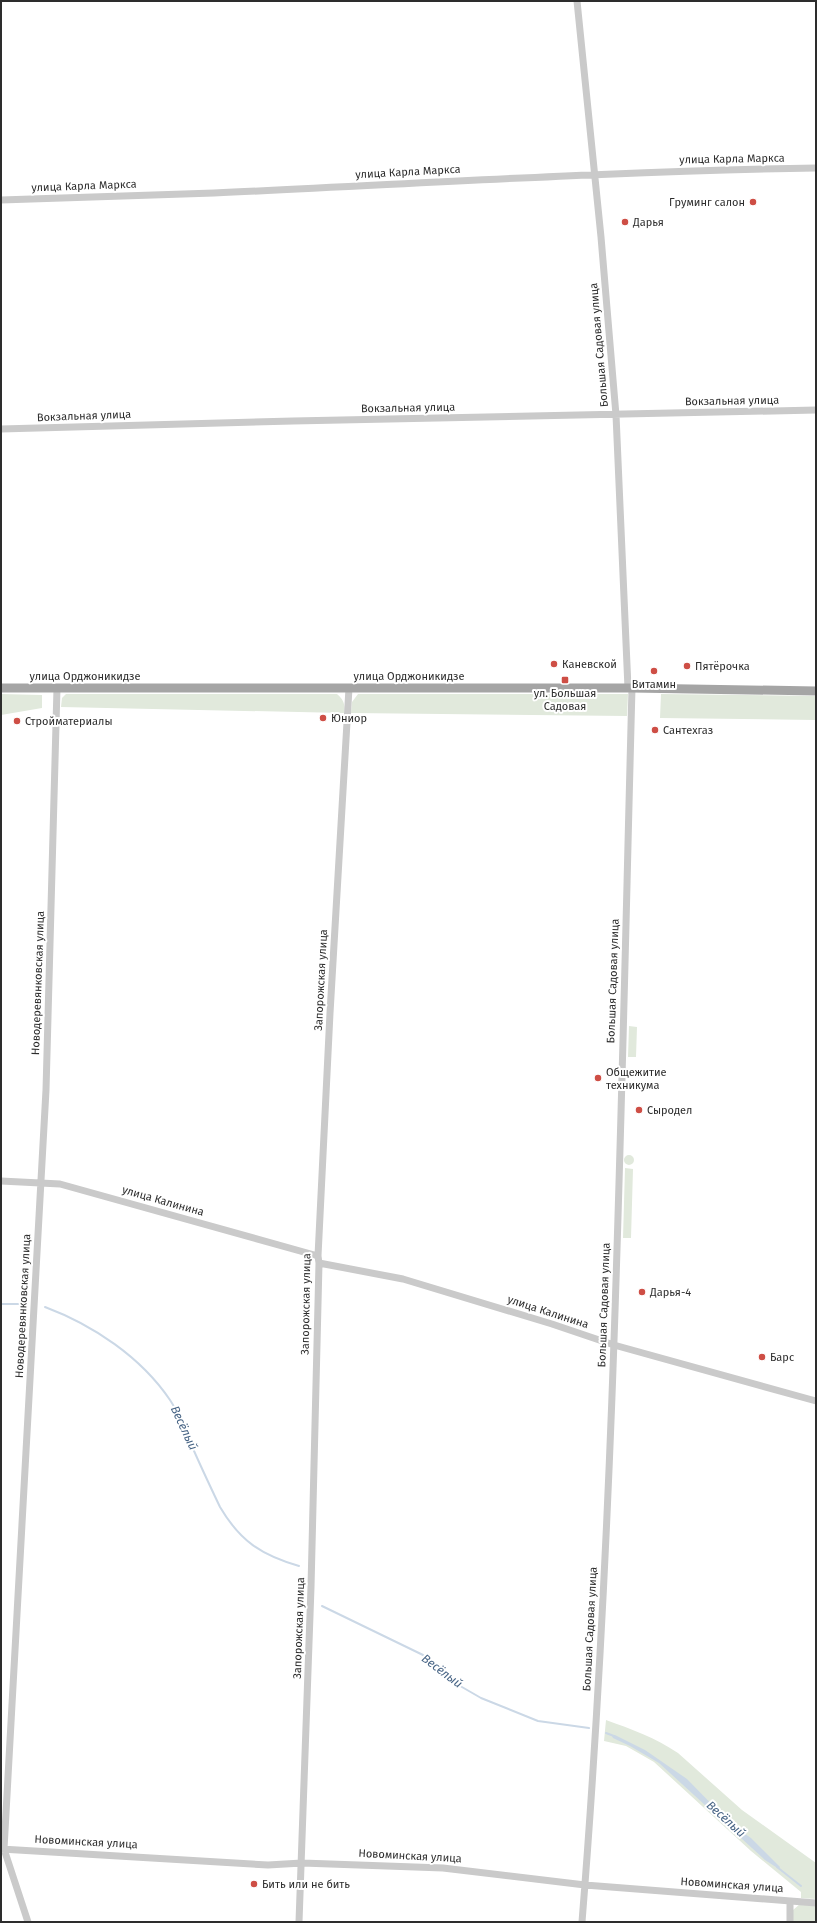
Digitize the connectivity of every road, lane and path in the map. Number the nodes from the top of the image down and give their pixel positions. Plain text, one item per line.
1 (577, 1) edge
2 (816, 168) edge
3 (595, 175) junction
4 (1, 200) edge
5 (816, 410) edge
6 (616, 415) junction
7 (1, 429) edge
8 (1, 688) edge
9 (57, 688) junction
10 (349, 688) junction
11 (630, 688) junction
12 (816, 691) edge
13 (1, 1181) edge
14 (41, 1183) junction
15 (318, 1260) junction
16 (614, 1345) junction
17 (816, 1401) edge
18 (3, 1849) edge
19 (302, 1863) junction
20 (585, 1885) junction
21 (790, 1901) junction
22 (816, 1903) edge
23 (28, 1922) edge
24 (299, 1922) edge
25 (582, 1922) edge
26 (790, 1922) edge

1 - 3 street, Большая Садовая улица
2 - 3 street, улица Карла Маркса
3 - 4 street, улица Карла Маркса
3 - 6 street, Большая Садовая улица
5 - 6 street, Вокзальная улица
6 - 7 street, Вокзальная улица
6 - 11 street, Большая Садовая улица
8 - 9 main road, улица Орджоникидзе
9 - 10 main road, улица Орджоникидзе
9 - 14 street, Новодеревянковская улица
10 - 11 main road, улица Орджоникидзе
10 - 15 street, Запорожская улица
11 - 12 main road, улица Орджоникидзе
11 - 16 street, Большая Садовая улица
13 - 14 street, улица Калинина
14 - 15 street, улица Калинина
14 - 18 street, Новодеревянковская улица
15 - 16 street, улица Калинина
15 - 19 street, Запорожская улица
16 - 17 street, улица Калинина
16 - 20 street, Большая Садовая улица
18 - 19 street, Новоминская улица
18 - 23 street, Новодеревянковская улица
19 - 20 street, Новоминская улица
19 - 24 street, Запорожская улица
20 - 21 street, Новоминская улица
20 - 25 street, Большая Садовая улица
21 - 22 street, Новоминская улица
21 - 26 street

